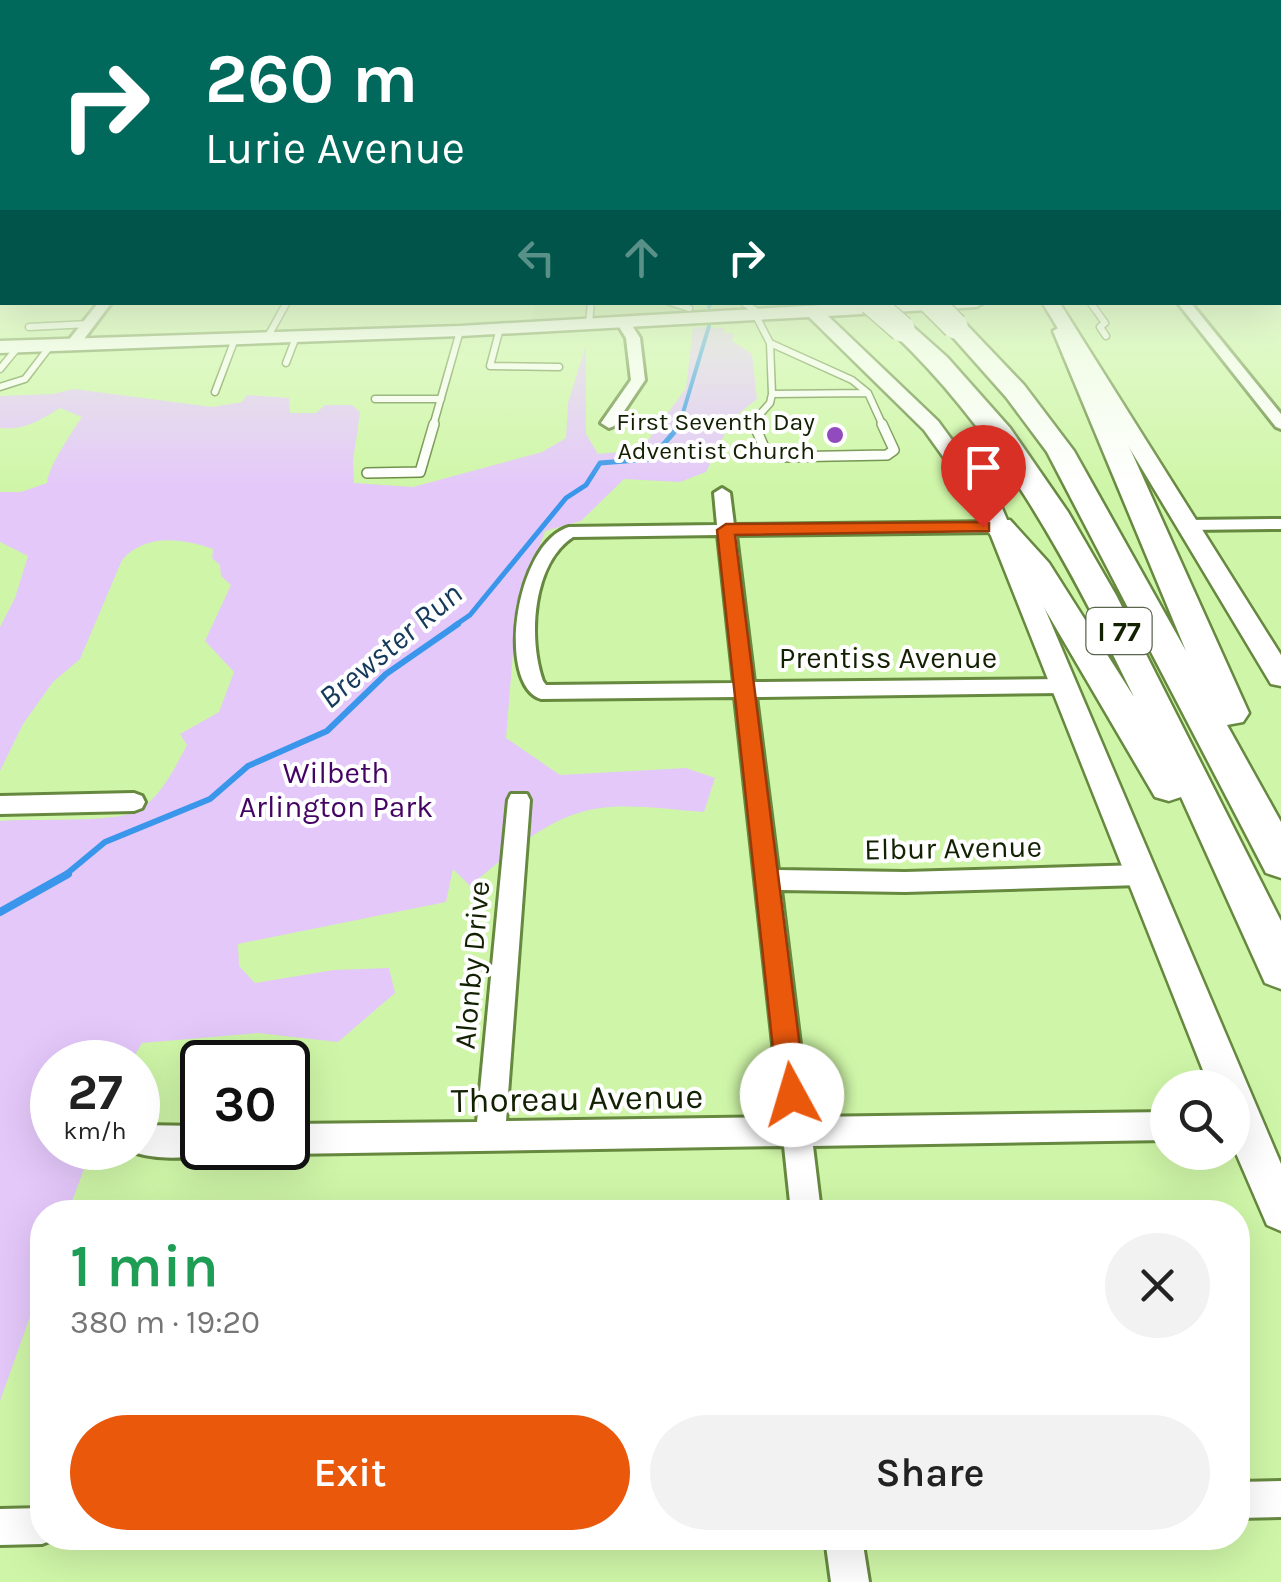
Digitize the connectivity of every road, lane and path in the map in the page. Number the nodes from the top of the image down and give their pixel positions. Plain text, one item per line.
1 (235, 339) edge
2 (76, 340) edge
3 (208, 340) edge
4 (295, 340) edge
5 (457, 340) edge
6 (497, 340) edge
7 (633, 340) edge
8 (845, 340) edge
9 (913, 340) edge
10 (971, 340) edge
11 (1068, 340) edge
12 (1075, 340) edge
13 (1213, 340) edge
14 (770, 342) joint
15 (73, 344) junction
16 (52, 345) junction
17 (9, 347) edge
18 (286, 364) dead end
19 (560, 367) dead end
20 (0, 369) edge
21 (0, 387) edge
22 (215, 392) dead end
23 (868, 392) junction
24 (772, 394) junction
25 (375, 399) dead end
26 (440, 399) junction
27 (608, 424) dead end
28 (1281, 424) edge
29 (366, 472) dead end
30 (722, 493) dead end
31 (1281, 524) edge
32 (1188, 525) junction
33 (999, 527) junction
34 (726, 530) junction
35 (1281, 677) edge
36 (1062, 686) junction
37 (745, 688) junction
38 (518, 800) dead end
39 (134, 802) dead end
40 (0, 805) edge
41 (1281, 831) edge
42 (1281, 861) edge
43 (1140, 875) junction
44 (768, 880) junction
45 (1281, 969) edge
46 (1281, 1001) edge
47 (1219, 1070) edge
48 (1150, 1126) edge
49 (796, 1130) junction
50 (490, 1136) junction
51 (310, 1140) edge
52 (1250, 1142) edge
53 (805, 1200) edge
54 (1281, 1211) edge
55 (1281, 1499) edge
56 (1250, 1500) edge
57 (30, 1527) edge
58 (0, 1528) edge
59 (846, 1550) edge
60 (850, 1582) edge

1 - 22 lane
2 - 15 street
3 - 15 main road
4 - 18 lane
5 - 26 lane
6 - 19 lane
7 - 27 street
8 - 33 main road
9 - 45 highway, I 77, bridge
10 - 42 highway, I 77
11 - 41 highway
12 - 32 main road
13 - 28 street
14 - 23 lane
14 - 24 lane
15 - 16 main road
16 - 17 main road
16 - 21 lane
17 - 20 lane
23 - 24 lane
23 - 24 lane
25 - 26 lane
26 - 29 lane
30 - 34 street
31 - 32 street
32 - 35 main road
33 - 34 street
33 - 36 main road
33 - 46 highway
34 - 37 street
34 - 37 street, Prentiss Avenue
36 - 37 street, Prentiss Avenue
36 - 43 main road
37 - 44 street
38 - 50 street, Alonby Drive
39 - 40 street
43 - 44 street, Elbur Avenue
43 - 47 main road
44 - 49 street
48 - 49 street, Thoreau Avenue
49 - 50 street, Thoreau Avenue
49 - 53 street
50 - 51 street, Thoreau Avenue
52 - 54 main road
55 - 56 street
57 - 58 street
59 - 60 street

